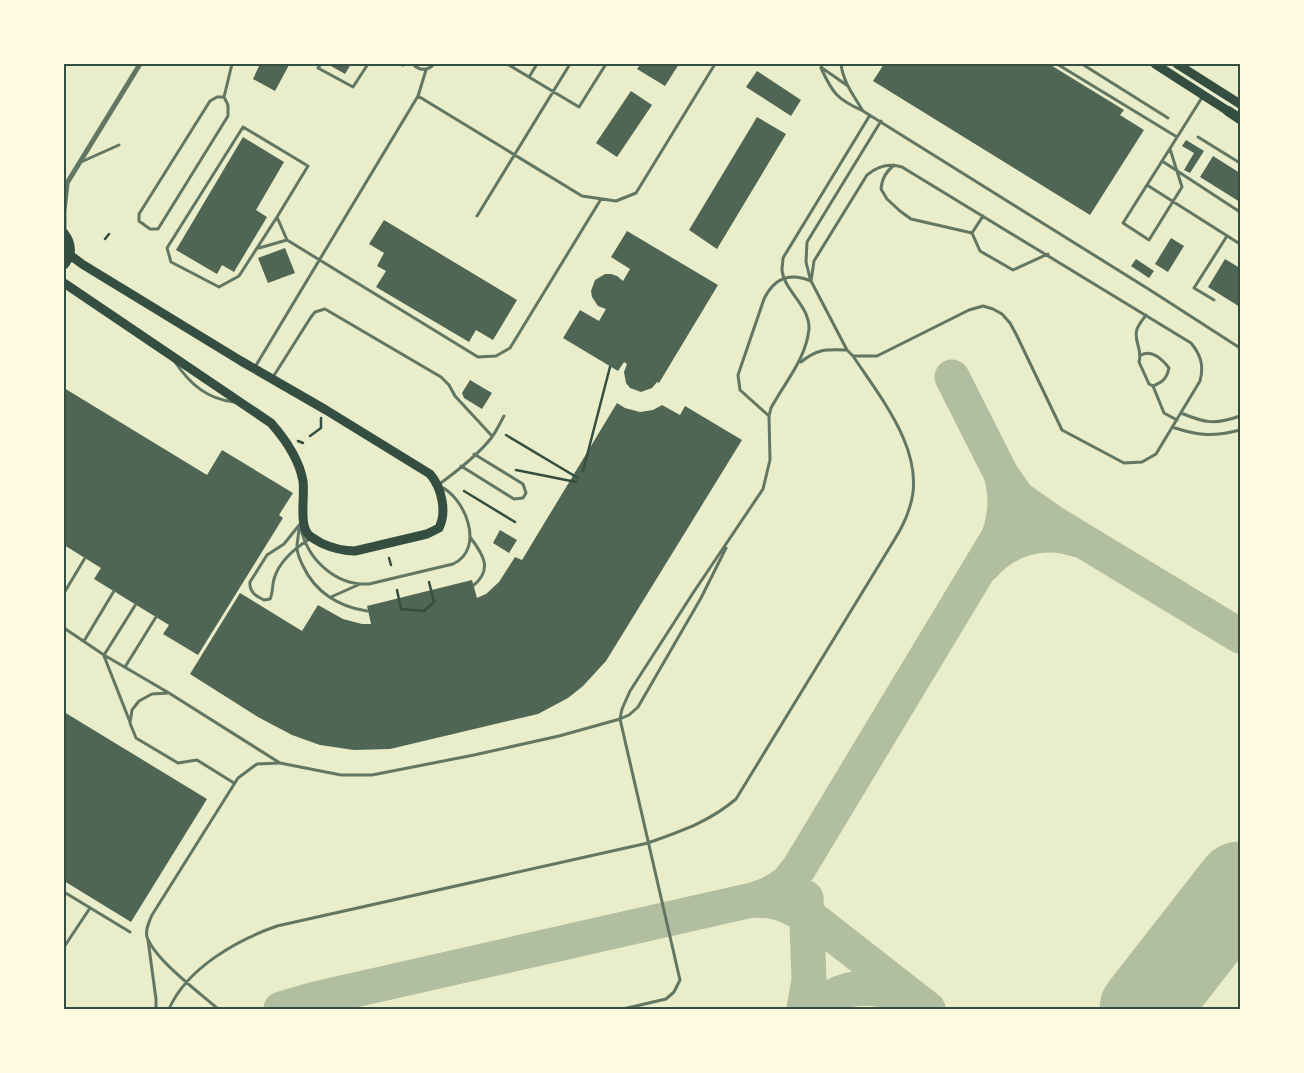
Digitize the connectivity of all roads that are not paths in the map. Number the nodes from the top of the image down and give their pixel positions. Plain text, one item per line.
1 (140, 64) edge
2 (232, 64) edge
3 (321, 64) edge
4 (368, 64) edge
5 (400, 64) edge
6 (406, 64) edge
7 (413, 64) edge
8 (434, 64) edge
9 (507, 64) edge
10 (537, 64) edge
11 (570, 64) edge
12 (606, 64) edge
13 (715, 64) edge
14 (841, 64) edge
15 (1057, 64) edge
16 (1082, 64) edge
17 (1155, 64) edge
18 (1177, 64) edge
19 (821, 66) edge
20 (426, 70) junction
21 (529, 76) junction
22 (848, 87) junction
23 (553, 91) junction
24 (1204, 95) junction
25 (418, 96) junction
26 (224, 97) junction
27 (1240, 104) edge
28 (863, 111) junction
29 (1228, 111) joint
30 (870, 116) junction
31 (1168, 118) dead end
32 (1240, 119) edge
33 (881, 121) junction
34 (1177, 137) junction
35 (1198, 137) dead end
36 (119, 144) dead end
37 (1170, 150) junction
38 (514, 154) junction
39 (1162, 161) junction
40 (78, 163) junction
41 (1240, 163) edge
42 (894, 165) junction
43 (1176, 170) junction
44 (68, 181) junction
45 (1147, 185) junction
46 (64, 188) edge
47 (602, 199) junction
48 (1173, 202) junction
49 (1240, 212) edge
50 (477, 216) dead end
51 (983, 216) junction
52 (277, 217) junction
53 (64, 233) edge
54 (972, 233) junction
55 (1227, 236) junction
56 (287, 240) junction
57 (1240, 244) edge
58 (257, 248) junction
59 (1048, 254) junction
60 (70, 255) junction
61 (320, 260) junction
62 (64, 265) edge
63 (784, 278) junction
64 (811, 281) junction
65 (64, 283) edge
66 (1214, 300) dead end
67 (1146, 315) junction
68 (1240, 348) edge
69 (847, 350) junction
70 (1141, 355) junction
71 (853, 356) junction
72 (800, 362) junction
73 (254, 368) junction
74 (272, 379) junction
75 (1153, 386) junction
76 (1181, 413) junction
77 (504, 416) dead end
78 (769, 416) junction
79 (1240, 416) edge
80 (1177, 420) junction
81 (1172, 427) junction
82 (1240, 430) edge
83 (492, 436) junction
84 (474, 454) junction
85 (461, 466) junction
86 (438, 485) junction
87 (302, 520) junction
88 (470, 536) junction
89 (730, 538) junction
90 (308, 540) junction
91 (297, 548) junction
92 (85, 558) dead end
93 (360, 584) junction
94 (474, 586) dead end
95 (114, 591) dead end
96 (64, 593) edge
97 (331, 598) junction
98 (136, 604) dead end
99 (368, 611) dead end
100 (156, 617) dead end
101 (64, 628) edge
102 (84, 641) junction
103 (104, 655) junction
104 (125, 667) junction
105 (169, 693) junction
106 (620, 719) junction
107 (130, 723) junction
108 (280, 762) junction
109 (234, 783) junction
110 (648, 843) junction
111 (64, 892) edge
112 (90, 908) junction
113 (130, 932) dead end
114 (147, 937) junction
115 (64, 947) edge
116 (186, 982) junction
117 (156, 1009) edge
118 (169, 1009) edge
119 (218, 1009) edge
120 (623, 1009) edge

1 - 40 street
2 - 26 lane
3 - 4 lane
5 - 6 lane
7 - 20 lane
8 - 20 lane
9 - 21 lane
10 - 21 lane
11 - 23 lane
12 - 23 lane
13 - 47 lane
14 - 22 lane
15 - 34 lane
16 - 31 lane
17 - 24 main road
18 - 27 main road
19 - 22 lane
19 - 28 lane
20 - 25 lane
21 - 23 lane
22 - 28 lane
23 - 38 lane
24 - 29 main road
24 - 34 lane
25 - 38 lane
25 - 61 lane
26 - 26 lane
28 - 30 lane
29 - 32 highway
30 - 33 lane
30 - 63 lane
33 - 64 lane
33 - 68 lane
34 - 37 lane
35 - 41 lane
36 - 40 lane
37 - 39 lane
37 - 43 lane
38 - 47 lane
38 - 50 lane
39 - 43 lane
39 - 45 lane
40 - 44 street
42 - 51 lane
42 - 54 lane
42 - 64 lane
43 - 48 lane
43 - 49 lane
44 - 46 street
44 - 53 street
45 - 48 lane
45 - 48 lane
47 - 61 lane
48 - 55 lane
51 - 54 lane
51 - 59 lane
52 - 56 lane
52 - 58 lane
52 - 58 lane
53 - 60 main road
54 - 59 lane
55 - 57 lane
55 - 66 lane
56 - 58 lane
56 - 61 lane
59 - 67 lane
60 - 62 main road
60 - 73 main road
61 - 73 lane
63 - 64 lane
63 - 72 lane
63 - 78 lane
64 - 69 lane
65 - 87 main road
67 - 70 lane
67 - 76 lane
69 - 71 lane
69 - 72 lane
70 - 75 lane
70 - 75 lane
71 - 81 lane
71 - 110 lane
72 - 78 lane
73 - 74 main road
74 - 83 lane
74 - 86 main road
75 - 80 lane
76 - 79 lane
76 - 80 lane
77 - 83 lane
78 - 89 lane
80 - 81 lane
81 - 82 lane
83 - 84 lane
84 - 85 lane
84 - 85 lane
85 - 86 lane
86 - 88 lane
86 - 90 main road
87 - 90 main road
87 - 91 lane
87 - 91 lane
88 - 93 lane
88 - 94 lane
89 - 106 lane
89 - 106 lane
90 - 91 lane
90 - 93 lane
91 - 97 lane
92 - 96 lane
93 - 97 lane
95 - 102 lane
97 - 99 lane
98 - 103 lane
100 - 104 lane
101 - 102 lane
102 - 103 lane
103 - 104 lane
103 - 107 lane
104 - 105 lane
105 - 107 lane
105 - 108 lane
106 - 108 lane
106 - 110 lane
107 - 109 lane
108 - 109 lane
109 - 114 lane
110 - 116 lane
110 - 120 lane
111 - 112 lane
112 - 113 lane
112 - 115 lane
114 - 116 lane
114 - 117 lane
116 - 118 lane
116 - 119 lane

